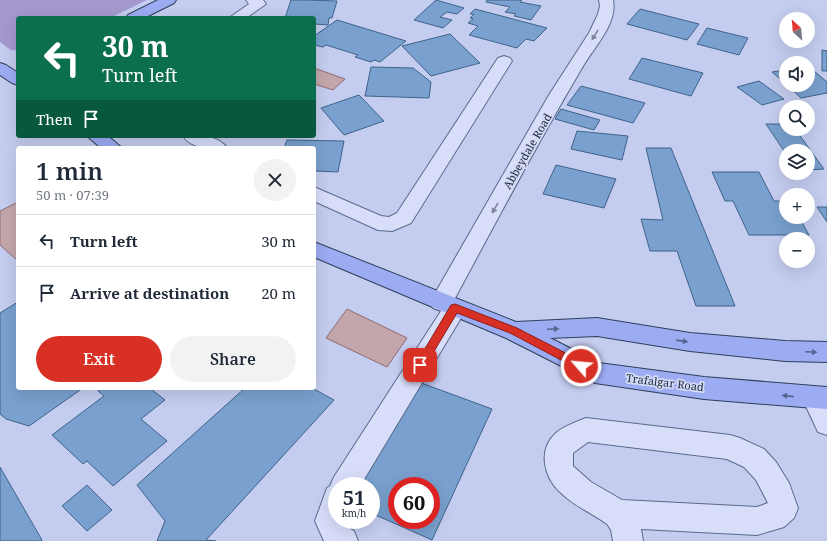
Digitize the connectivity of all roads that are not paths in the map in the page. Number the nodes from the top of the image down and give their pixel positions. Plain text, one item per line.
1 (169, 0) edge
2 (253, 0) edge
3 (606, 0) edge
4 (137, 16) edge
5 (239, 16) edge
6 (504, 61) dead end
7 (0, 68) edge
8 (13, 79) edge
9 (99, 138) edge
10 (196, 138) edge
11 (110, 146) edge
12 (214, 146) edge
13 (316, 194) edge
14 (316, 250) edge
15 (448, 305) junction
16 (514, 331) junction
17 (827, 352) edge
18 (821, 398) edge
19 (827, 424) edge
20 (349, 477) edge
21 (617, 514) junction
22 (334, 529) edge
23 (343, 541) edge
24 (628, 541) edge

1 - 4 main road
2 - 5 street
3 -> 15 street, Abbeydale Road
6 - 13 street
7 - 8 main road
9 - 11 main road
10 - 12 street
14 - 15 main road, Trafalgar Road
15 - 16 main road, Trafalgar Road
15 - 20 street, Abbeydale Road
16 -> 17 main road, Trafalgar Road
18 -> 16 main road, Trafalgar Road
18 - 19 street
21 - 21 street
21 - 24 street
22 - 23 street

